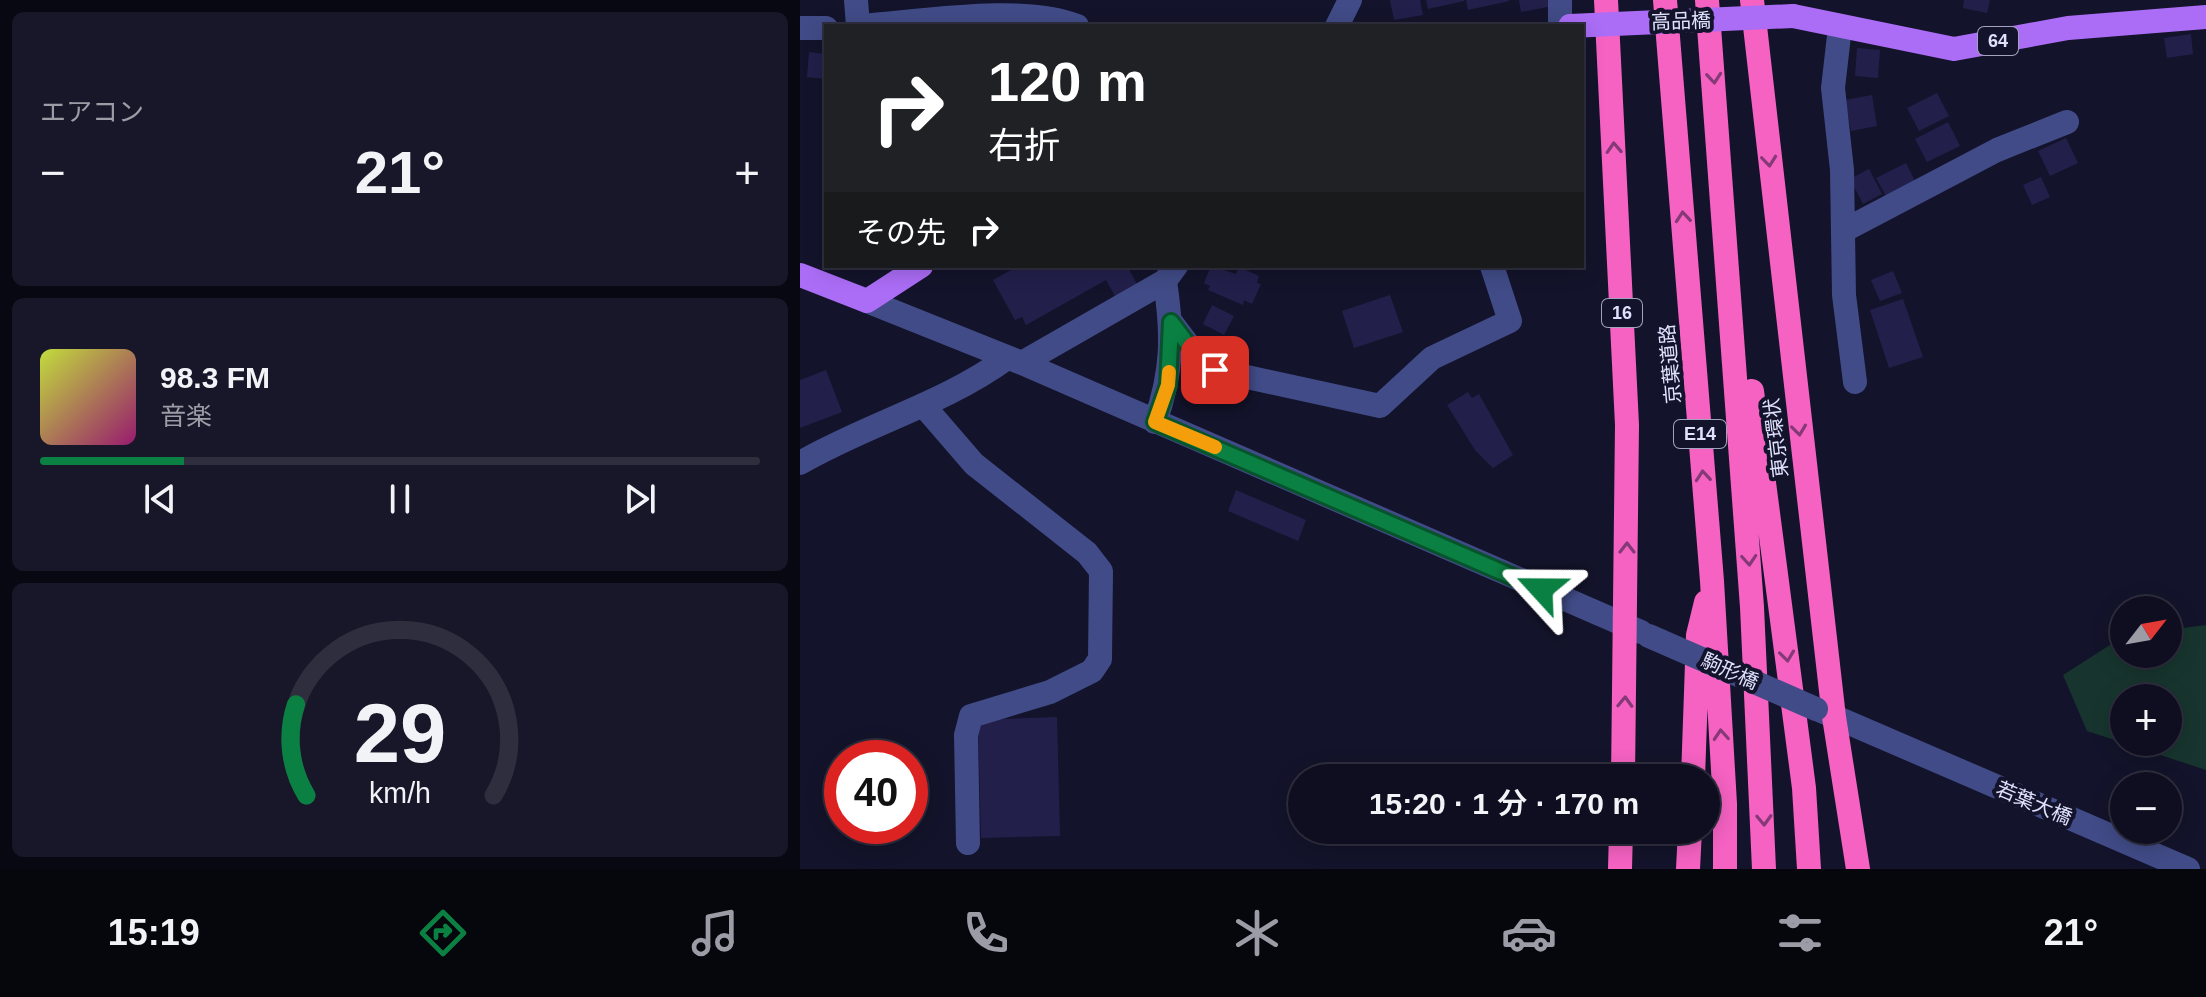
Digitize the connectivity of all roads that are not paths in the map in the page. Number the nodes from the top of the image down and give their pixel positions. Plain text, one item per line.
1 (856, 0) edge
2 (1350, 0) edge
3 (1560, 0) edge
4 (1606, 0) edge
5 (1665, 0) edge
6 (1707, 0) edge
7 (1752, 0) edge
8 (1793, 8) edge
9 (2206, 17) edge
10 (859, 24) edge
11 (891, 24) edge
12 (1072, 24) edge
13 (1338, 24) edge
14 (1560, 24) edge
15 (1584, 25) edge
16 (1840, 27) junction
17 (800, 28) edge
18 (824, 28) edge
19 (2067, 122) dead end
20 (1723, 191) junction
21 (1843, 231) junction
22 (918, 268) edge
23 (1493, 268) edge
24 (1171, 274) edge
25 (800, 275) edge
26 (867, 301) junction
27 (1171, 322) junction
28 (1015, 360) junction
29 (1855, 382) dead end
30 (923, 405) junction
31 (1155, 422) junction
32 (800, 463) edge
33 (1712, 581) junction
34 (1638, 631) junction
35 (1825, 713) junction
36 (1879, 737) joint
37 (1624, 764) edge
38 (1693, 764) edge
39 (968, 843) dead end
40 (1621, 844) edge
41 (1689, 844) edge
42 (1620, 869) edge
43 (1688, 869) edge
44 (1725, 869) edge
45 (1764, 869) edge
46 (1809, 869) edge
47 (1858, 869) edge
48 (2188, 869) edge

1 - 10 street
2 - 13 street
3 - 14 street
34 -> 4 highway, 16
33 -> 5 highway, 京葉道路 / E14
6 -> 20 highway, E14
7 -> 35 highway, 東京環状
8 - 15 main road, 高品橋 / 64, bridge
8 - 16 main road, 64
9 - 16 main road, 64
11 - 12 street
16 - 21 street
17 - 18 street
19 - 21 street
20 -> 45 highway, E14
20 -> 46 highway
21 - 29 street
22 - 26 main road
23 - 27 street
24 - 27 street
24 - 28 street
25 - 26 main road
26 - 28 street, 駒形橋
27 - 31 street
28 - 30 street
28 - 31 street, 駒形橋
30 - 32 street
30 - 39 street
31 - 34 street, 駒形橋
33 - 38 highway
44 -> 33 highway, 京葉道路 / E14
34 - 35 street, 駒形橋, bridge
37 -> 34 highway, 16
35 - 36 street, 駒形橋
35 - 47 highway, 東京環状
36 - 48 street, 若葉大橋
40 - 42 highway
41 - 43 highway

